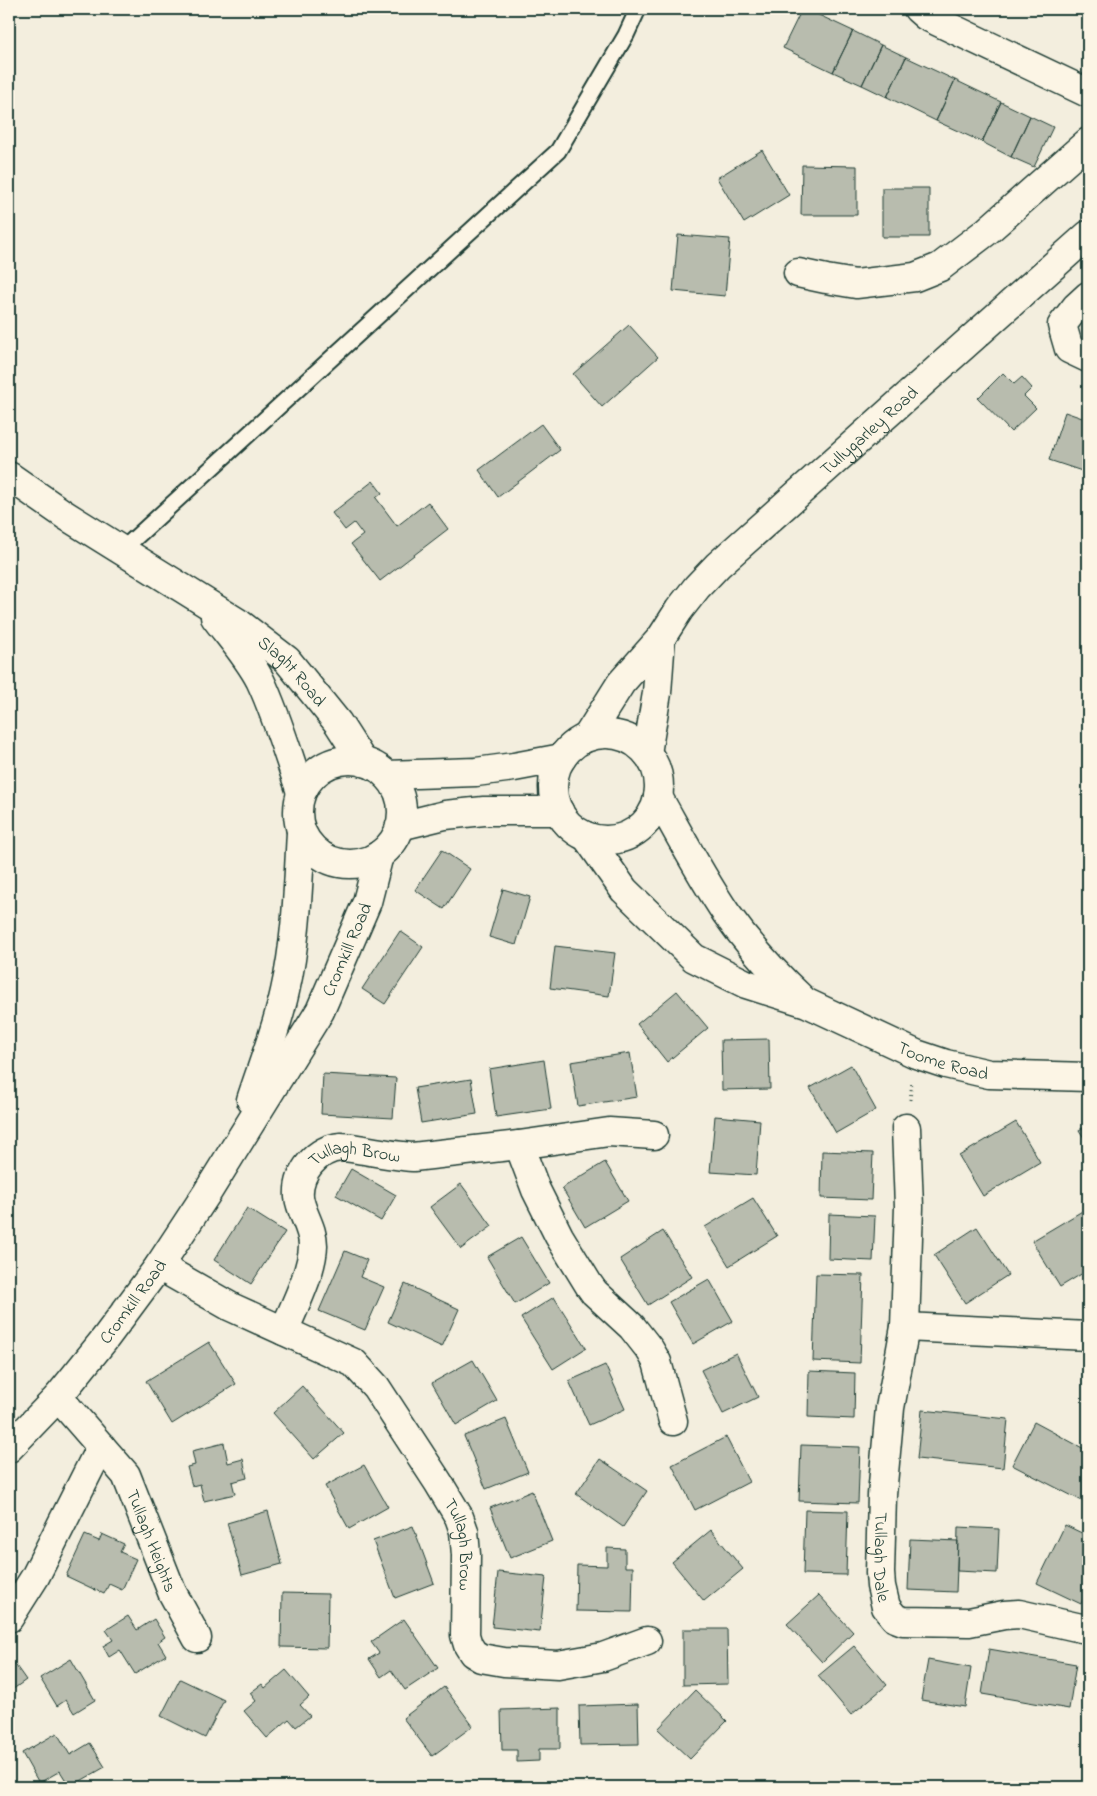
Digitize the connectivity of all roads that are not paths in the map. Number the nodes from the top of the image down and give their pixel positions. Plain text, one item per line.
1 (638, 9) edge
2 (918, 9) edge
3 (1088, 93) edge
4 (1088, 142) edge
5 (1088, 236) edge
6 (798, 272) dead end
7 (1088, 296) edge
8 (1088, 358) edge
9 (9, 476) edge
10 (122, 550) junction
11 (202, 600) junction
12 (661, 638) junction
13 (587, 736) junction
14 (647, 753) junction
15 (562, 758) junction
16 (375, 768) junction
17 (301, 792) junction
18 (658, 797) junction
19 (559, 811) junction
20 (400, 826) junction
21 (301, 832) junction
22 (586, 836) junction
23 (379, 855) junction
24 (807, 1003) junction
25 (1088, 1077) edge
26 (906, 1128) road end
27 (654, 1134) dead end
28 (239, 1140) junction
29 (520, 1145) junction
30 (160, 1266) junction
31 (905, 1327) junction
32 (284, 1331) junction
33 (1088, 1336) edge
34 (58, 1397) junction
35 (673, 1421) dead end
36 (101, 1446) junction
37 (9, 1448) edge
38 (9, 1618) edge
39 (1088, 1627) edge
40 (198, 1638) dead end
41 (647, 1641) dead end

1 - 10 lane
2 - 3 street
4 - 6 street
5 - 12 street, Tullygarley Road
7 - 8 street
9 - 10 street, Slaght Road
10 - 11 street, Slaght Road
11 - 16 street, Slaght Road
11 - 17 street, Slaght Road
12 - 13 street, Tullygarley Road
12 - 14 street, Tullygarley Road
13 - 14 street
13 - 15 street
14 - 18 street
15 - 16 street
15 - 19 street
16 - 17 street
16 - 20 street
17 - 21 street
18 - 22 street
18 - 24 street, Toome Road
19 - 20 street
19 - 22 street
20 - 23 street
21 - 23 street
21 - 28 street, Cromkill Road
22 - 24 street, Toome Road
23 - 28 street, Cromkill Road
24 - 25 street, Toome Road
26 - 31 street, Tullagh Dale
27 - 29 street, Tullagh Brow
28 - 30 street, Cromkill Road
29 - 32 street, Tullagh Brow
29 - 35 street
30 - 32 street, Tullagh Brow
30 - 34 street, Cromkill Road
31 - 33 street
31 - 39 street, Tullagh Dale
32 - 41 street, Tullagh Brow
34 - 36 street, Tullagh Heights
34 - 37 street, Cromkill Road
36 - 38 street
36 - 40 street, Tullagh Heights

